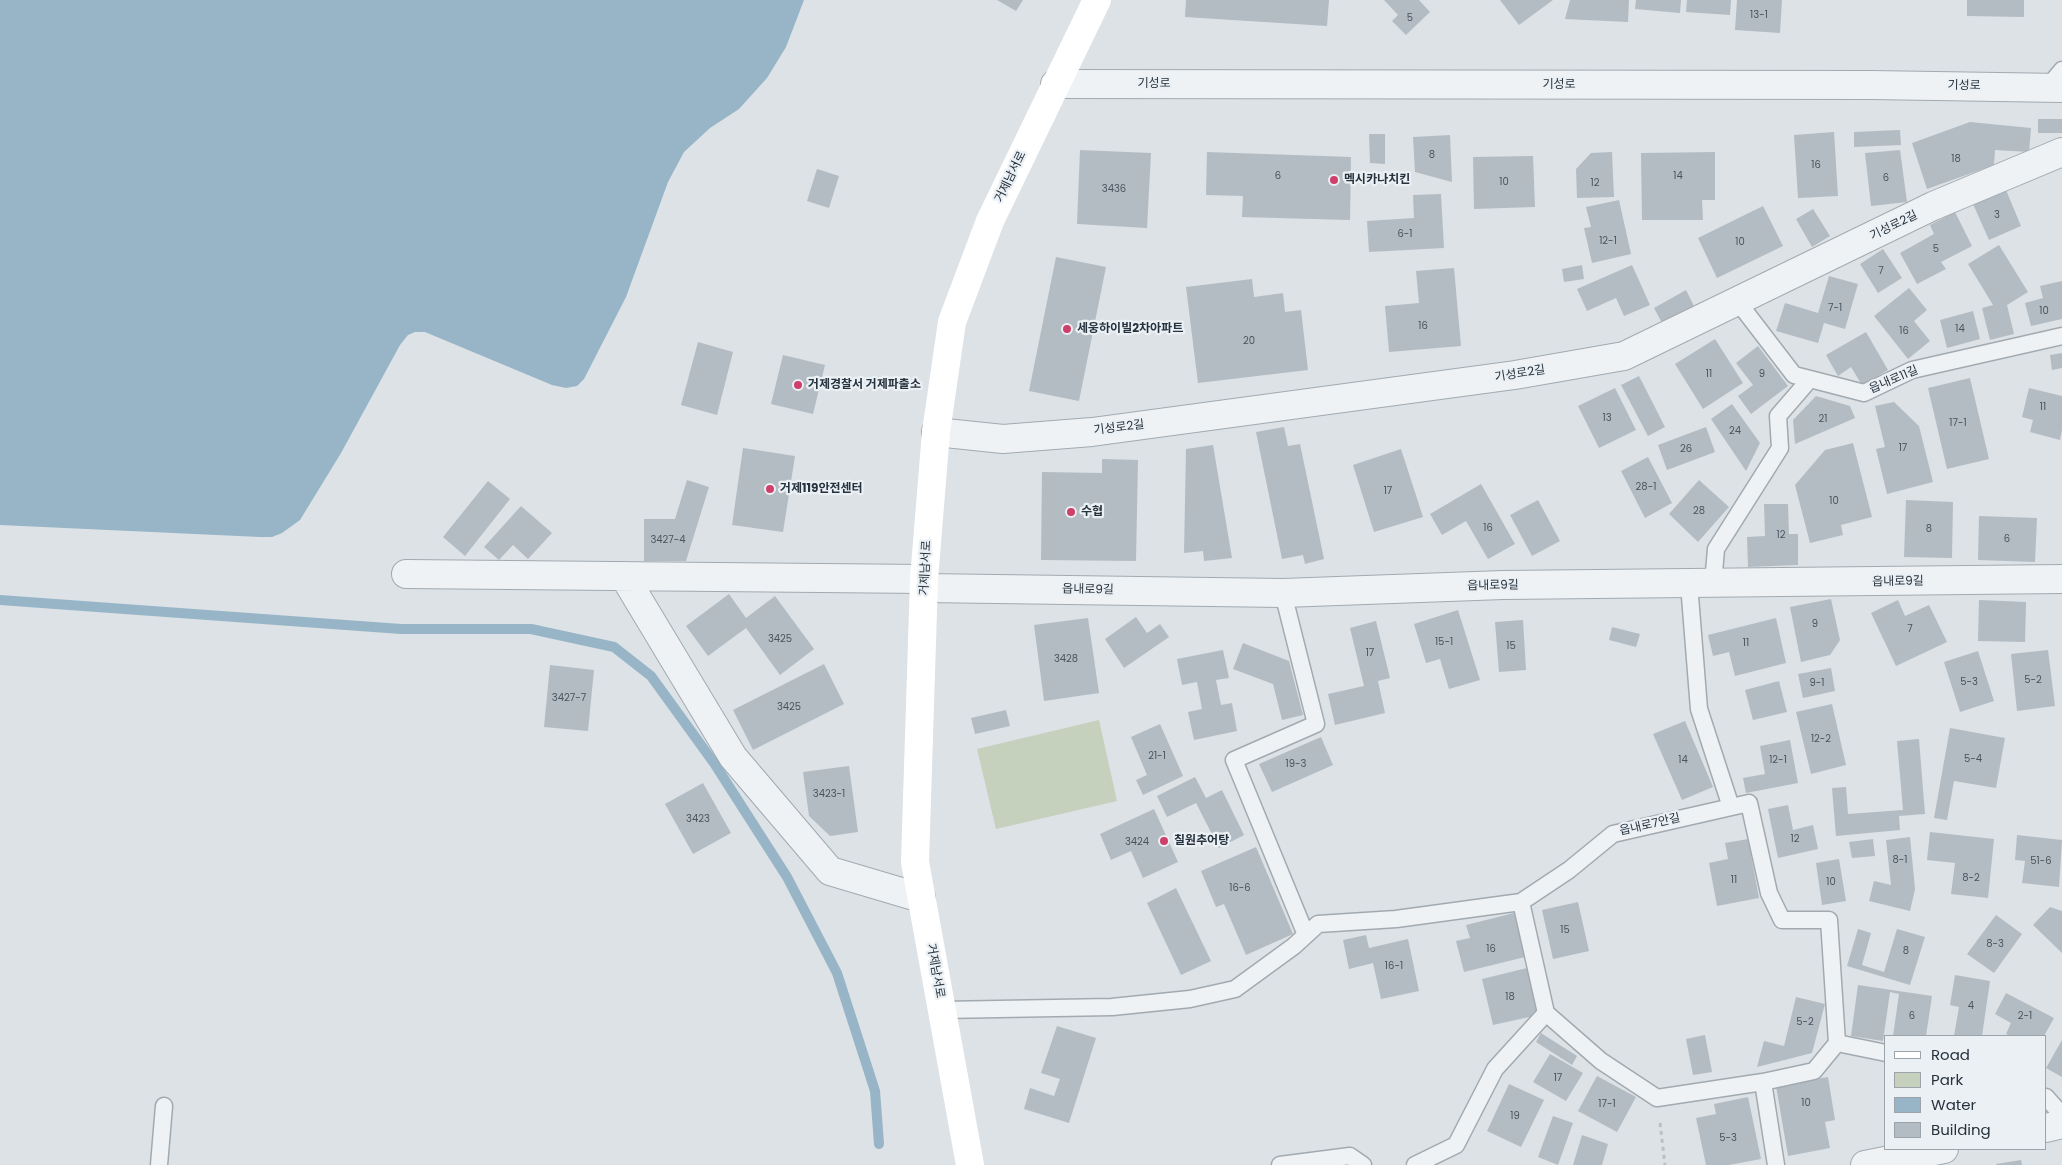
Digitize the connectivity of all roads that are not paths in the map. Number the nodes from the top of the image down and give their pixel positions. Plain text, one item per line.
1 (1097, 0) edge
2 (2057, 82) edge
3 (1056, 84) junction
4 (2062, 152) edge
5 (1738, 302) junction
6 (2062, 336) edge
7 (1810, 379) junction
8 (936, 432) junction
9 (406, 574) dead end
10 (624, 576) junction
11 (2062, 579) edge
12 (924, 583) junction
13 (1701, 584) junction
14 (1283, 593) junction
15 (1731, 807) junction
16 (922, 898) junction
17 (1521, 902) junction
18 (1306, 935) junction
19 (942, 1010) junction
20 (1546, 1013) junction
21 (1837, 1043) junction
22 (1884, 1053) edge
23 (1763, 1082) junction
24 (2047, 1098) edge
25 (164, 1106) dead end
26 (2062, 1115) edge
27 (2062, 1124) edge
28 (2047, 1128) edge
29 (1939, 1150) edge
30 (159, 1165) edge
31 (970, 1165) edge
32 (1280, 1165) edge
33 (1363, 1165) edge
34 (1415, 1165) edge
35 (1776, 1165) edge
36 (1865, 1165) edge

1 - 3 main road, 거제남서로
2 - 3 street, 기성로
3 - 8 main road, 거제남서로
4 - 5 street, 기성로2길
5 - 7 lane, 읍내로11길
5 - 8 street, 기성로2길
6 - 7 lane, 읍내로11길
7 - 13 lane
8 - 12 main road, 거제남서로
9 - 10 street, 읍내로9길
10 - 12 street, 읍내로9길
10 - 16 street
11 - 13 street, 읍내로9길
12 - 14 street, 읍내로9길
12 - 16 main road, 거제남서로
13 - 14 street, 읍내로9길
13 - 15 lane
14 - 18 lane
15 - 17 lane, 읍내로7안길
15 - 21 lane, 읍내로7안길
16 - 19 main road, 거제남서로
17 - 18 lane
17 - 20 lane
18 - 19 lane
19 - 31 main road, 거제남서로
20 - 23 lane
20 - 34 lane
21 - 22 lane
21 - 23 lane
23 - 35 lane
24 - 26 lane
25 - 30 lane
27 - 28 street
29 - 36 street
32 - 33 lane

